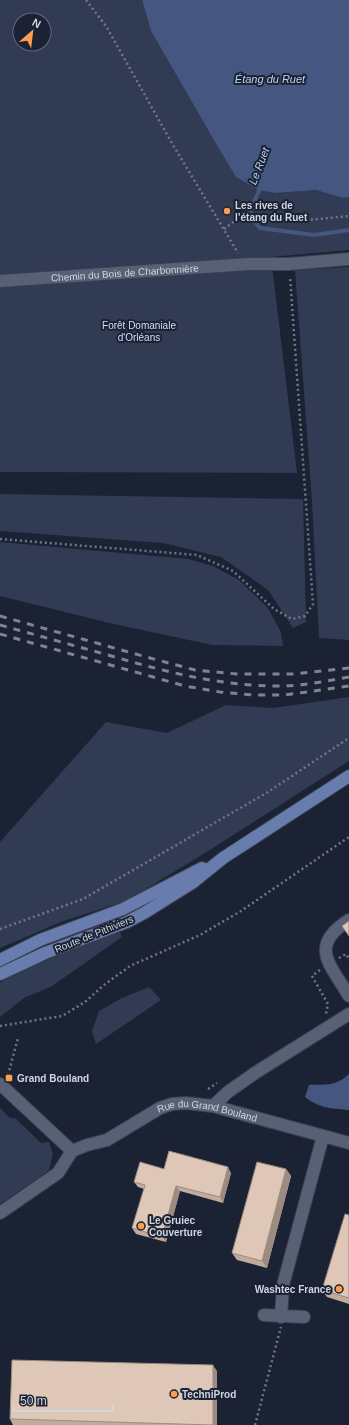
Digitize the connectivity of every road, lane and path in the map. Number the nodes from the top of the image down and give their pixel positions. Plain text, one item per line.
1 (86, 0) edge
2 (349, 216) edge
3 (224, 229) junction
4 (349, 259) edge
5 (249, 264) junction
6 (289, 264) junction
7 (0, 281) edge
8 (0, 538) edge
9 (349, 738) edge
10 (349, 776) edge
11 (349, 837) edge
12 (223, 858) junction
13 (349, 920) edge
14 (0, 929) edge
15 (349, 959) edge
16 (0, 960) edge
17 (329, 964) junction
18 (0, 974) edge
19 (349, 996) edge
20 (349, 1014) edge
21 (322, 1018) dead end
22 (0, 1026) edge
23 (18, 1038) dead end
24 (4, 1080) edge
25 (220, 1082) dead end
26 (208, 1089) dead end
27 (213, 1106) junction
28 (323, 1136) junction
29 (349, 1143) edge
30 (72, 1152) junction
31 (0, 1213) edge
32 (264, 1315) dead end
33 (281, 1317) junction
34 (304, 1317) dead end
35 (255, 1425) edge

1 - 3 path
2 - 3 path
3 - 5 path
4 - 6 street, Chemin du Bois de Charbonnière
5 - 6 street, Chemin du Bois de Charbonnière
5 - 7 street, Chemin du Bois de Charbonnière
6 - 8 path
9 - 14 path
10 - 12 main road, Route de Pithiviers
11 - 22 path
12 - 16 main road, Route de Pithiviers
12 - 18 main road, Route de Pithiviers
13 - 17 street
15 - 17 path
17 - 19 street
17 - 21 path
20 - 27 street
23 - 24 path
24 - 30 street
25 - 26 path
27 - 28 street, Rue du Grand Bouland
27 - 30 street, Rue du Grand Bouland
28 - 29 street, Rue du Grand Bouland
28 - 33 street
30 - 31 street
32 - 33 street
33 - 34 street
33 - 35 path

